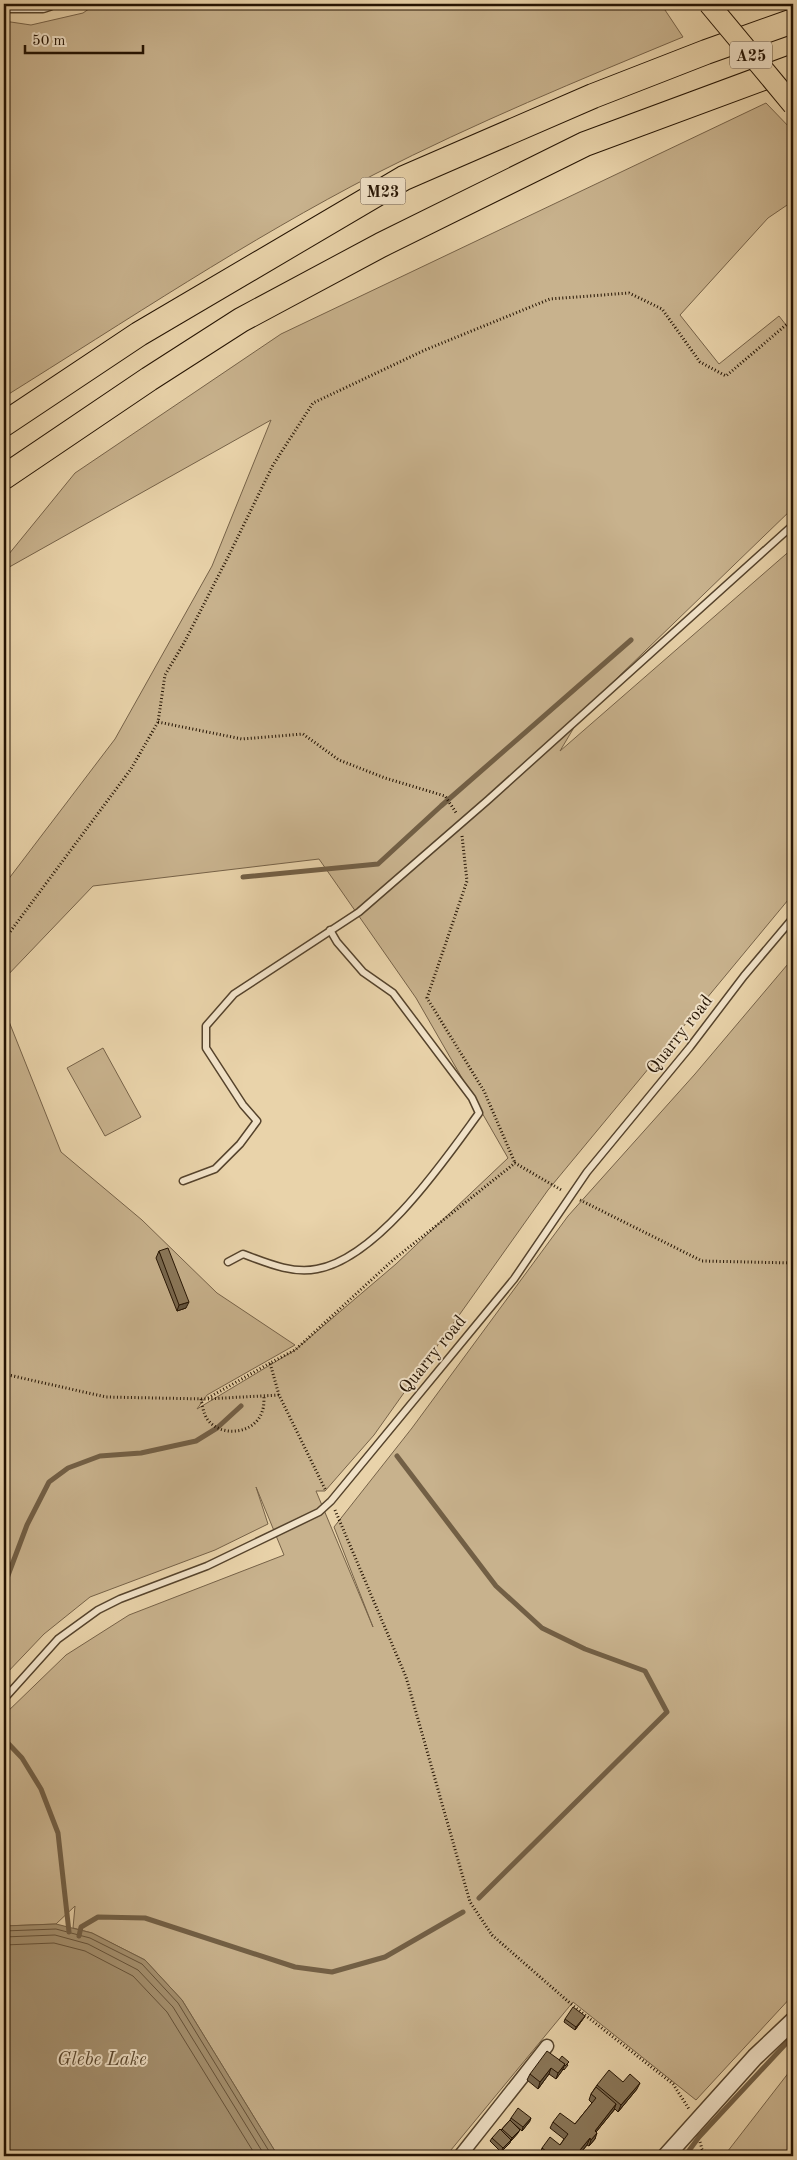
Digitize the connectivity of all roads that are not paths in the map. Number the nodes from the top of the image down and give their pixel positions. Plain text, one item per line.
1 (49, 4) edge
2 (709, 4) edge
3 (4, 6) edge
4 (793, 21) edge
5 (793, 67) edge
6 (793, 105) edge
7 (4, 424) edge
8 (4, 477) edge
9 (793, 525) edge
10 (793, 918) edge
11 (330, 930) junction
12 (183, 1181) dead end
13 (228, 1262) dead end
14 (4, 1699) edge
15 (793, 2021) edge
16 (548, 2046) dead end
17 (460, 2156) edge
18 (666, 2156) edge

1 - 3 street
2 - 6 main road, A25, bridge
4 - 7 highway, M23
5 - 8 highway, M23
9 - 11 lane
10 - 14 lane, Quarry road
11 - 12 lane
11 - 13 lane
15 - 18 street
16 - 17 street

